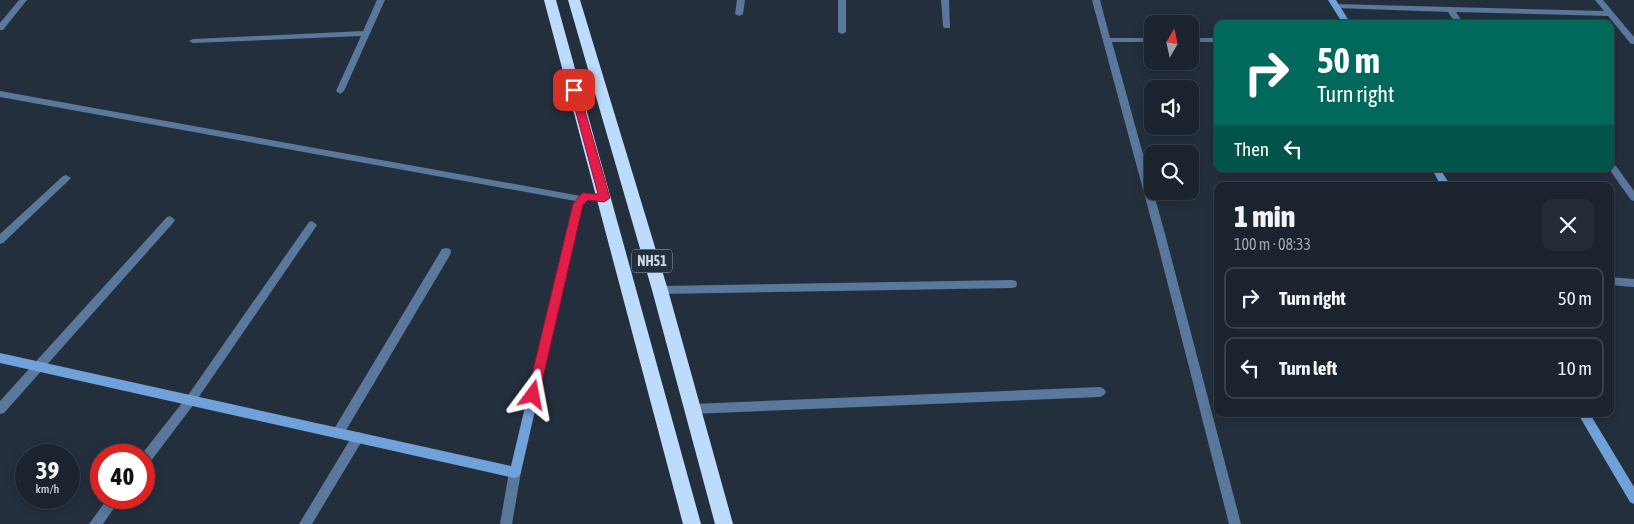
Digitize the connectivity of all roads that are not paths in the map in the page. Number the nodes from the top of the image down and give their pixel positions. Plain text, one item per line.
1 (23, 0) edge
2 (381, 0) edge
3 (550, 0) edge
4 (574, 0) edge
5 (741, 0) edge
6 (842, 0) edge
7 (945, 0) edge
8 (1096, 0) edge
9 (1599, 0) edge
10 (1334, 3) edge
11 (1450, 9) junction
12 (739, 14) dead end
13 (1611, 14) junction
14 (1344, 20) edge
15 (1457, 20) edge
16 (947, 26) dead end
17 (0, 28) edge
18 (842, 32) dead end
19 (366, 33) junction
20 (1107, 40) junction
21 (1144, 40) edge
22 (1199, 40) edge
23 (1214, 40) edge
24 (193, 41) dead end
25 (1634, 42) edge
26 (340, 91) dead end
27 (0, 94) edge
28 (1614, 169) edge
29 (66, 178) dead end
30 (604, 198) junction
31 (1634, 198) edge
32 (580, 199) junction
33 (170, 220) dead end
34 (312, 226) dead end
35 (0, 240) edge
36 (446, 252) dead end
37 (1614, 282) edge
38 (1634, 282) edge
39 (1012, 284) dead end
40 (660, 290) junction
41 (0, 358) edge
42 (39, 367) junction
43 (1100, 392) dead end
44 (190, 401) junction
45 (0, 409) edge
46 (692, 409) junction
47 (1586, 417) edge
48 (338, 433) junction
49 (358, 437) junction
50 (155, 447) edge
51 (515, 472) junction
52 (1634, 498) edge
53 (107, 509) edge
54 (95, 524) edge
55 (305, 524) edge
56 (506, 524) edge
57 (692, 524) edge
58 (724, 524) edge
59 (1235, 524) edge

1 - 17 street
2 - 19 street
3 - 30 highway, NH51
4 - 40 highway, NH51
5 - 12 street
6 - 18 street
7 - 16 street
8 - 20 street
9 - 13 street
10 - 11 street
10 - 14 street
11 - 13 street
11 - 15 street
13 - 25 street
19 - 24 street
19 - 26 street
20 - 21 street
20 - 59 street
22 - 23 street
27 - 32 street
28 - 31 street
29 - 35 street
30 - 32 street
30 - 57 highway, NH51
32 - 51 street
33 - 42 street
34 - 44 street
36 - 48 street
37 - 38 street
39 - 40 street
40 - 46 highway, NH51
41 - 42 street
42 - 44 street
42 - 45 street
43 - 46 street
44 - 48 street
44 - 50 street
46 - 58 highway, NH51
47 - 52 street
48 - 49 street
49 - 51 street
49 - 55 street
51 - 56 street
53 - 54 street

